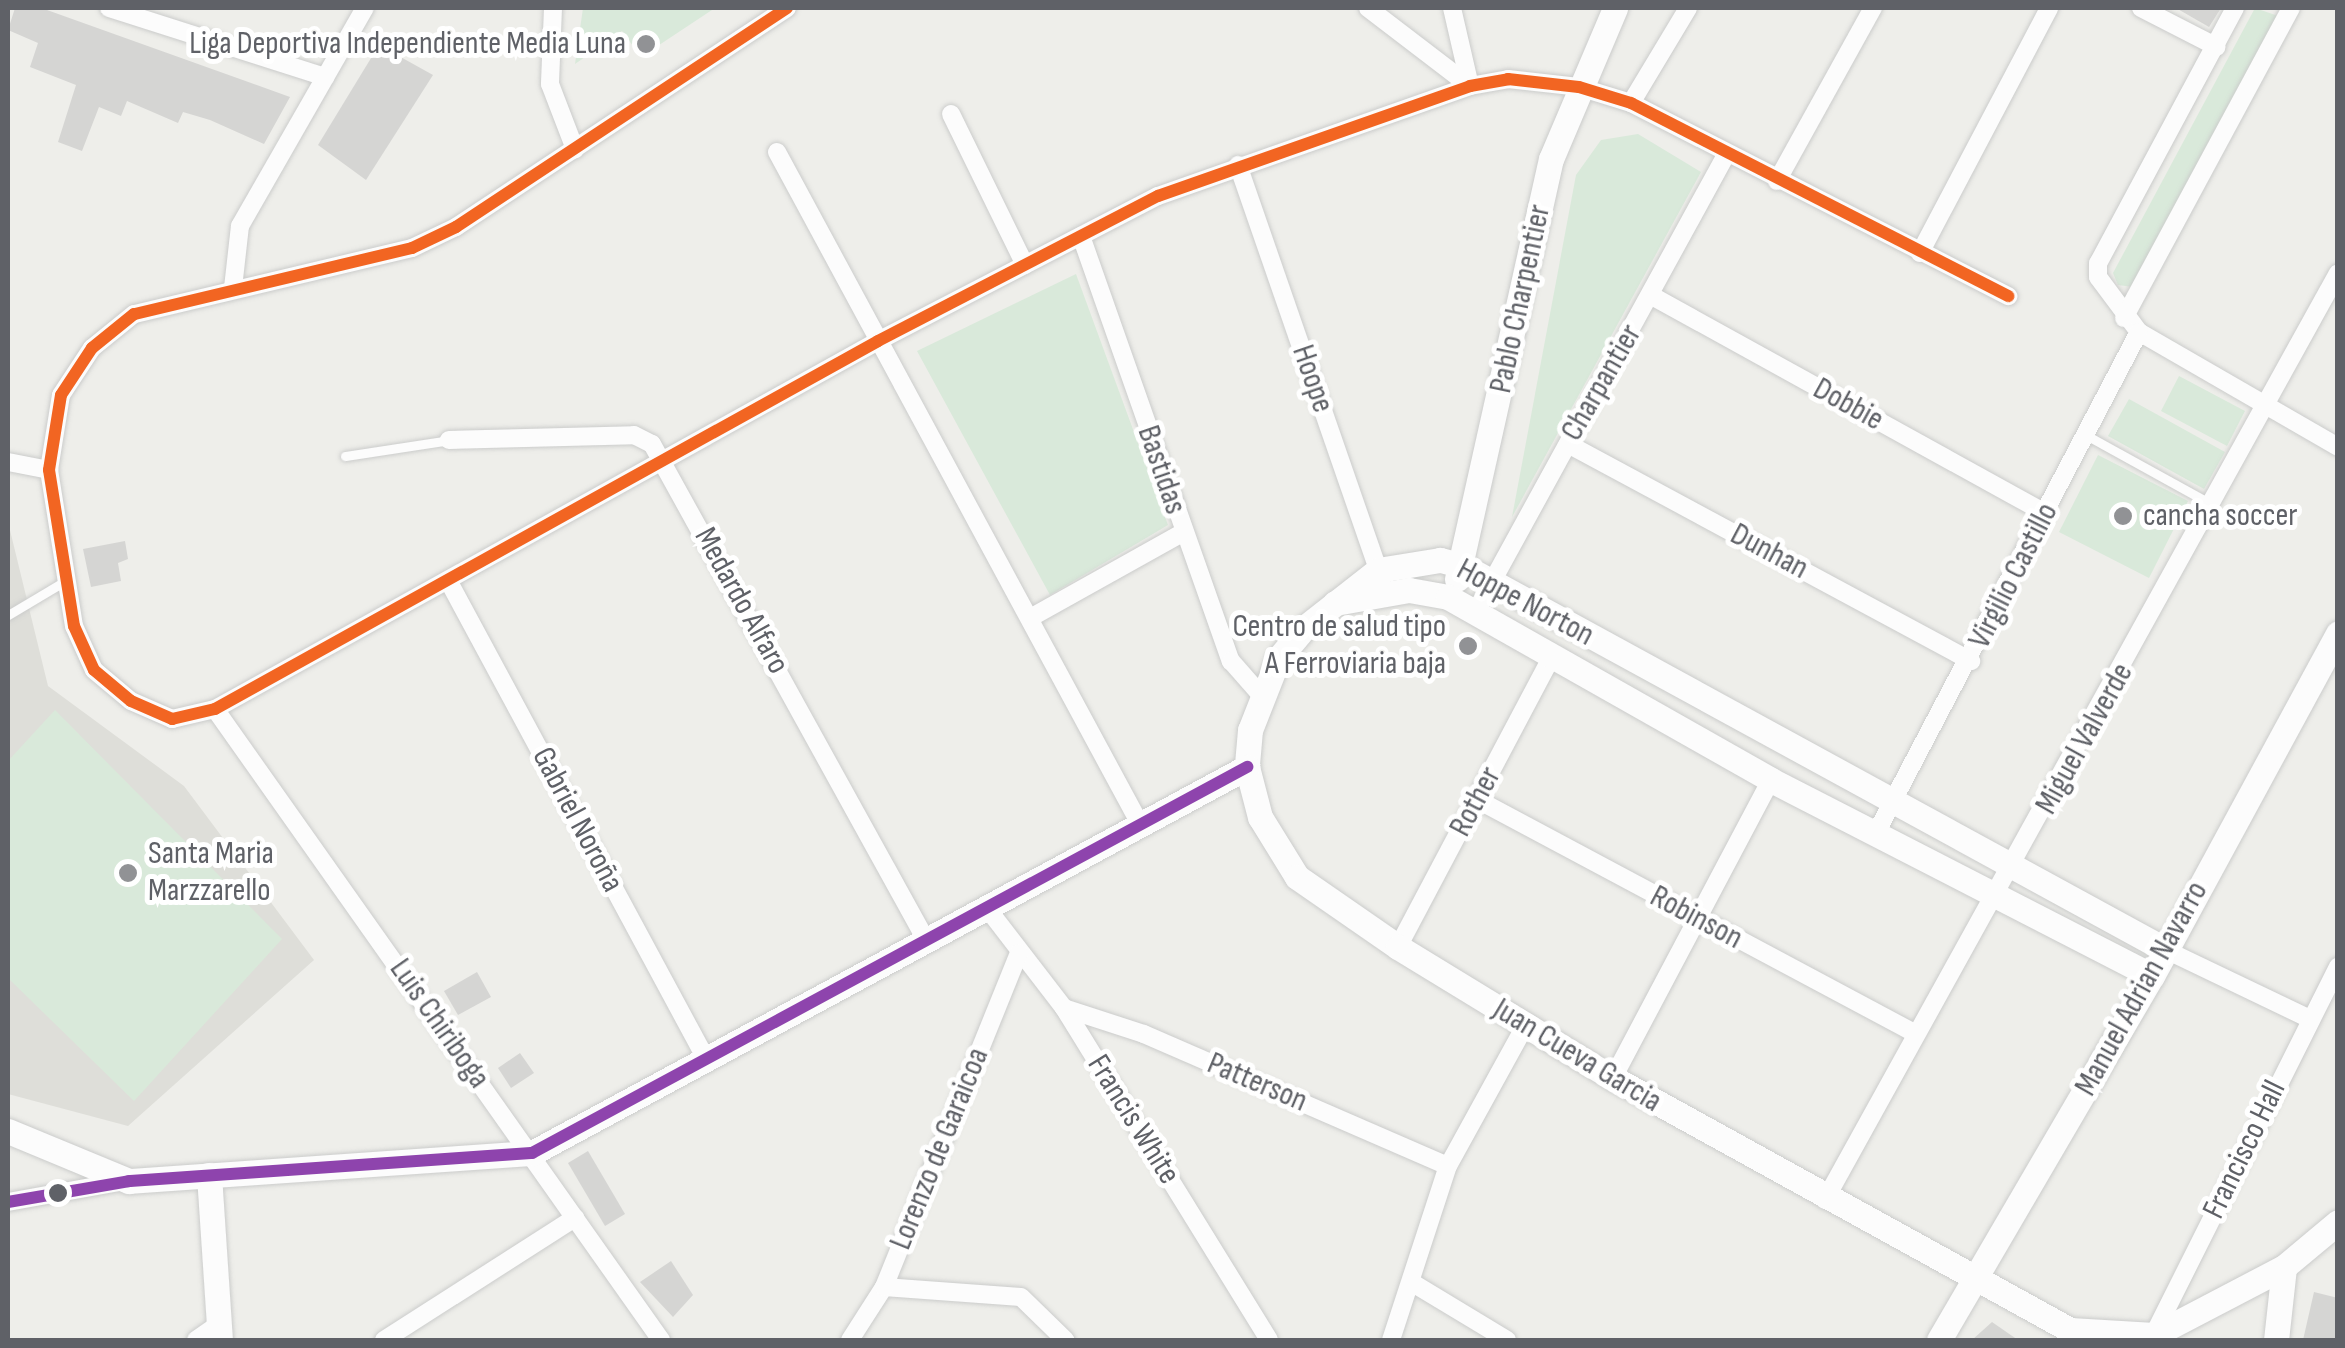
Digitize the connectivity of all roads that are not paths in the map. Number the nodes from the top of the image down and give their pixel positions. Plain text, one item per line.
1 (109, 8) edge
2 (365, 8) edge
3 (553, 8) edge
4 (786, 8) edge
5 (1368, 8) edge
6 (1452, 8) edge
7 (1614, 8) edge
8 (1688, 8) edge
9 (1873, 8) edge
10 (2049, 8) edge
11 (2141, 8) edge
12 (2235, 8) edge
13 (2291, 8) edge
14 (2217, 47) junction
15 (325, 77) junction
16 (1470, 86) junction
17 (1579, 87) junction
18 (1631, 103) junction
19 (951, 114) dead end
20 (575, 149) junction
21 (776, 152) dead end
22 (1726, 155) junction
23 (1238, 166) junction
24 (1777, 182) junction
25 (1080, 236) junction
26 (1920, 253) junction
27 (1025, 265) junction
28 (2338, 274) edge
29 (233, 288) junction
30 (1652, 296) junction
31 (2008, 296) dead end
32 (2124, 318) junction
33 (2139, 332) junction
34 (878, 341) junction
35 (2268, 406) junction
36 (2086, 435) junction
37 (449, 440) joint
38 (1568, 444) junction
39 (2338, 447) edge
40 (345, 456) dead end
41 (664, 460) junction
42 (8, 462) edge
43 (50, 470) junction
44 (2213, 505) junction
45 (2045, 514) junction
46 (1182, 532) junction
47 (1463, 566) junction
48 (66, 580) junction
49 (1382, 581) junction
50 (449, 582) junction
51 (1493, 582) junction
52 (1448, 596) junction
53 (1335, 603) joint
54 (1476, 611) junction
55 (8, 615) edge
56 (1030, 618) junction
57 (2338, 633) edge
58 (1552, 656) junction
59 (1971, 661) junction
60 (1260, 694) junction
61 (215, 709) junction
62 (1247, 767) junction
63 (1771, 780) junction
64 (1478, 800) junction
65 (1891, 805) junction
66 (1139, 822) junction
67 (1875, 835) junction
68 (2012, 871) junction
69 (1994, 893) junction
70 (987, 908) junction
71 (1696, 919) junction
72 (926, 940) junction
73 (1398, 947) junction
74 (2166, 950) junction
75 (1020, 953) junction
76 (2338, 966) edge
77 (2152, 976) junction
78 (1064, 1008) junction
79 (2310, 1019) junction
80 (1525, 1026) junction
81 (1916, 1033) junction
82 (706, 1056) junction
83 (1612, 1078) junction
84 (8, 1131) edge
85 (532, 1154) junction
86 (1448, 1166) junction
87 (209, 1175) junction
88 (129, 1181) junction
89 (1825, 1200) junction
90 (8, 1202) edge
91 (575, 1218) junction
92 (2338, 1222) edge
93 (2284, 1267) junction
94 (1412, 1282) junction
95 (1973, 1282) junction
96 (884, 1286) junction
97 (219, 1332) edge
98 (2154, 1334) junction
99 (196, 1340) edge
100 (384, 1340) edge
101 (661, 1340) edge
102 (850, 1340) edge
103 (1066, 1340) edge
104 (1269, 1340) edge
105 (1391, 1340) edge
106 (1507, 1340) edge
107 (1939, 1340) edge
108 (2276, 1340) edge

1 - 15 street
2 - 15 street
3 - 20 street
4 - 20 street
5 - 16 street
6 - 16 street
7 - 17 street, Pablo Charpentier
8 - 18 street
9 - 24 street
10 - 26 street
11 - 14 street
12 - 14 street
13 - 32 street
14 - 32 street
15 - 29 street
16 - 17 street
16 - 23 street
17 - 18 street
17 - 47 street, Pablo Charpentier
18 - 22 street
19 - 27 street
20 - 29 street
21 - 34 street
22 - 24 street
22 - 30 street, Charpantier
23 - 25 street
23 - 49 street, Hoope
24 - 26 street
25 - 27 street
25 - 46 street, Bastidas
26 - 31 street
27 - 34 street
28 - 35 street, Miguel Valverde
29 - 43 street
30 - 38 street, Charpantier
30 - 45 street, Dobbie
32 - 33 street
33 - 35 street
33 - 36 street, Virgilio Castillo
34 - 41 street
34 - 56 street
35 - 39 street
35 - 44 street, Miguel Valverde
36 - 44 lane
36 - 45 street, Virgilio Castillo
37 - 40 lane
37 - 41 street
38 - 51 street, Charpantier
38 - 59 street, Dunhan
41 - 50 street
41 - 72 street, Medardo Alfaro
42 - 43 street
43 - 48 street
44 - 68 street, Miguel Valverde
45 - 59 street, Virgilio Castillo
46 - 56 street
46 - 60 street, Bastidas
47 - 49 street, Hoppe Norton
47 - 51 street, Hoppe Norton
47 - 52 street, Pablo Charpentier
48 - 55 lane
48 - 61 street
49 - 52 street, Hoppe Norton
49 - 53 street, Hoppe Norton
50 - 61 street
50 - 82 street, Gabriel Noroña
51 - 54 street, Charpantier
51 - 65 street, Hoppe Norton
52 - 54 street, Hoppe Norton
53 - 60 street, Juan Cueva Garcia
54 - 58 street, Hoppe Norton
56 - 66 street
57 - 74 street, Manuel Adrian Navarro
58 - 63 street, Hoppe Norton
58 - 64 street, Rother
59 - 65 street, Virgilio Castillo
60 - 62 street, Juan Cueva Garcia
61 - 85 street, Luis Chiriboga
62 - 66 street
62 - 73 street, Juan Cueva Garcia
63 - 67 street, Hoppe Norton
63 - 71 street
64 - 71 street, Robinson
64 - 73 street, Rother
65 - 67 street, Virgilio Castillo
65 - 68 street, Hoppe Norton
66 - 70 street
67 - 69 street, Hoppe Norton
68 - 69 street, Miguel Valverde
68 - 74 street, Hoppe Norton
69 - 77 street, Hoppe Norton
69 - 81 street, Miguel Valverde
70 - 72 street
70 - 75 street, Francis White
71 - 81 street, Robinson
71 - 83 street
72 - 82 street
73 - 80 street, Juan Cueva Garcia
74 - 77 street, Manuel Adrian Navarro
74 - 79 street, Hoppe Norton
75 - 78 street, Francis White
75 - 96 street, Lorenzo de Garaicoa
76 - 79 street, Francisco Hall
77 - 95 street, Manuel Adrian Navarro
78 - 86 street, Patterson
78 - 104 street, Francis White
79 - 98 street, Francisco Hall
80 - 83 street, Juan Cueva Garcia
80 - 86 street
81 - 89 street, Miguel Valverde
82 - 85 street
83 - 89 street, Juan Cueva Garcia
84 - 88 street
85 - 87 street
85 - 91 street, Luis Chiriboga
86 - 94 street
87 - 88 street
87 - 97 street
88 - 90 street
89 - 95 street, Juan Cueva Garcia
91 - 100 street
91 - 101 street, Luis Chiriboga
92 - 93 street
93 - 98 street
93 - 108 street
94 - 105 street
94 - 106 street
95 - 98 street, Juan Cueva Garcia
95 - 107 street, Manuel Adrian Navarro
96 - 102 street, Lorenzo de Garaicoa
96 - 103 street
97 - 99 street

